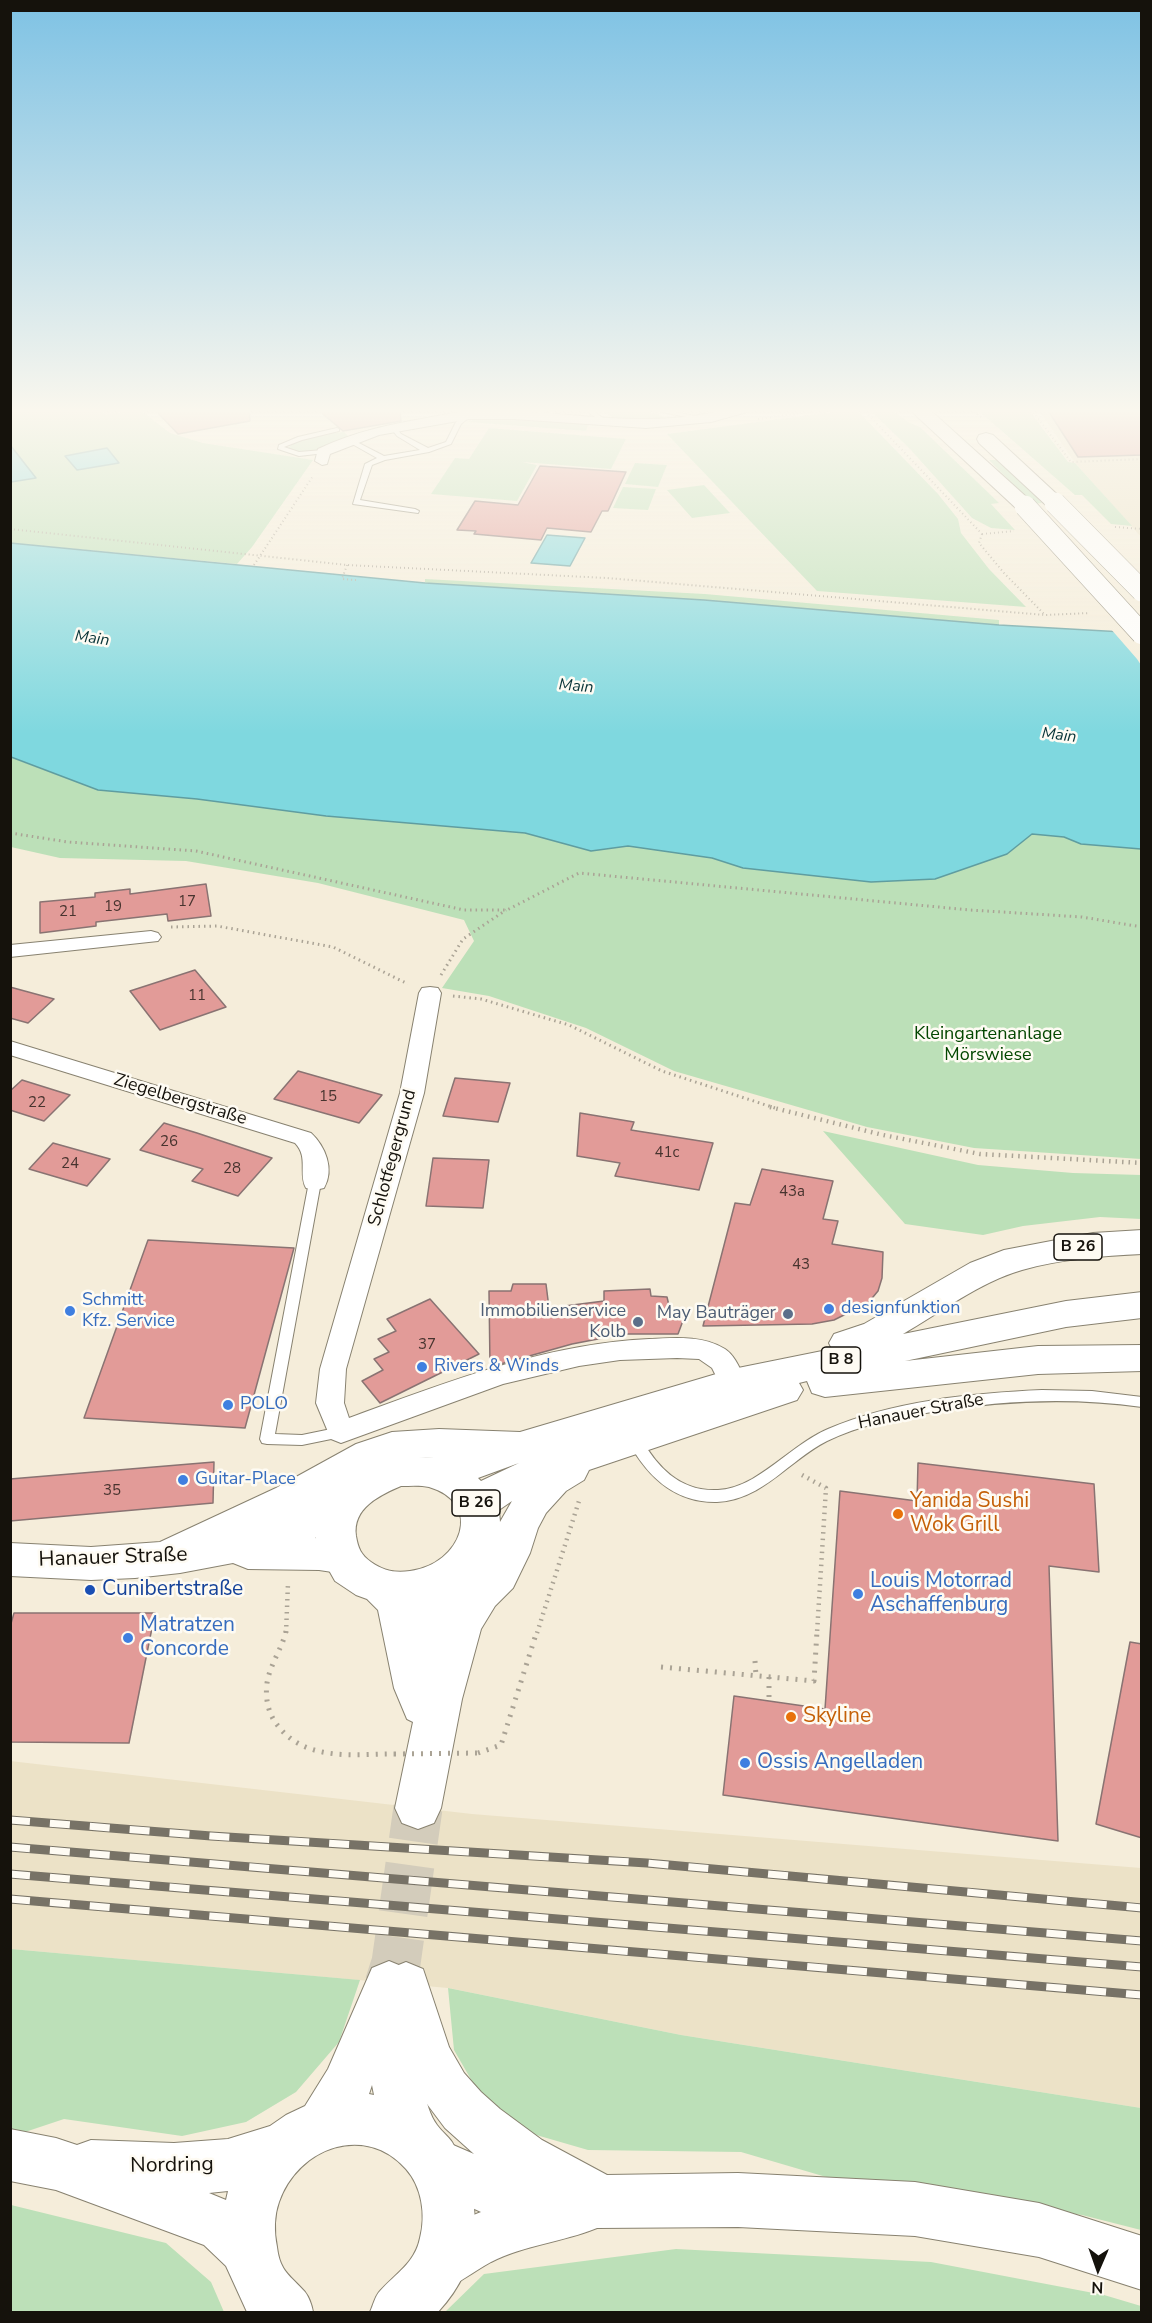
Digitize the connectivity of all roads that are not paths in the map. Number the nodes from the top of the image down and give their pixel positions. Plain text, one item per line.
1 (1036, 517) edge
2 (1069, 517) edge
3 (1142, 591) edge
4 (1142, 634) edge
5 (157, 932) road end
6 (10, 951) edge
7 (430, 993) road end
8 (10, 1048) edge
9 (315, 1182) joint
10 (1142, 1242) edge
11 (1142, 1305) edge
12 (949, 1338) junction
13 (1142, 1358) edge
14 (733, 1383) junction
15 (796, 1386) junction
16 (1142, 1402) edge
17 (341, 1432) junction
18 (635, 1441) junction
19 (520, 1447) junction
20 (594, 1453) junction
21 (434, 1473) junction
22 (477, 1505) junction
23 (341, 1507) junction
24 (216, 1552) junction
25 (339, 1557) junction
26 (166, 1558) junction
27 (10, 1559) edge
28 (446, 1578) junction
29 (381, 1586) junction
30 (422, 1713) junction
31 (406, 1986) tunnel mouth
32 (304, 2136) junction
33 (426, 2151) junction
34 (33, 2159) edge
35 (605, 2202) junction
36 (249, 2250) junction
37 (1142, 2263) edge
38 (439, 2265) junction
39 (286, 2313) edge
40 (398, 2313) edge

1 - 4 main road, bridge
2 - 3 main road, bridge
5 - 6 street
7 - 17 street, Schlotfegergrund
8 - 9 street, Ziegelbergstraße
9 - 17 lane
10 - 14 main road, B 26
11 - 12 main road, B 8
12 - 14 main road, B 8
12 - 15 main road, B 8
13 - 15 main road
14 - 17 street
14 - 19 main road, B 26
15 - 18 main road, B 26
16 - 18 lane, Hanauer Straße
18 - 20 main road, B 26
19 - 21 main road, B 26
19 - 26 main road, B 26
20 - 22 main road, B 26
20 - 30 main road
21 - 22 main road, B 26
21 - 23 main road, B 26
22 - 28 main road, B 26
23 - 24 main road, Hanauer Straße / B 26
23 - 25 main road
24 - 25 main road, Hanauer Straße / B 26
24 - 26 main road, Hanauer Straße / B 26
25 - 29 main road, B 26
26 - 27 main road, Hanauer Straße / B 26
28 - 29 main road, B 26
28 - 30 main road
29 - 30 main road
31 - 35 main road
32 - 33 main road, Nordring
32 - 33 main road
32 - 34 main road, Nordring
32 - 36 main road
33 - 35 main road, Nordring
33 - 38 main road
34 - 36 main road, Nordring
35 - 37 main road
35 - 38 main road
36 - 39 main road
38 - 40 main road

